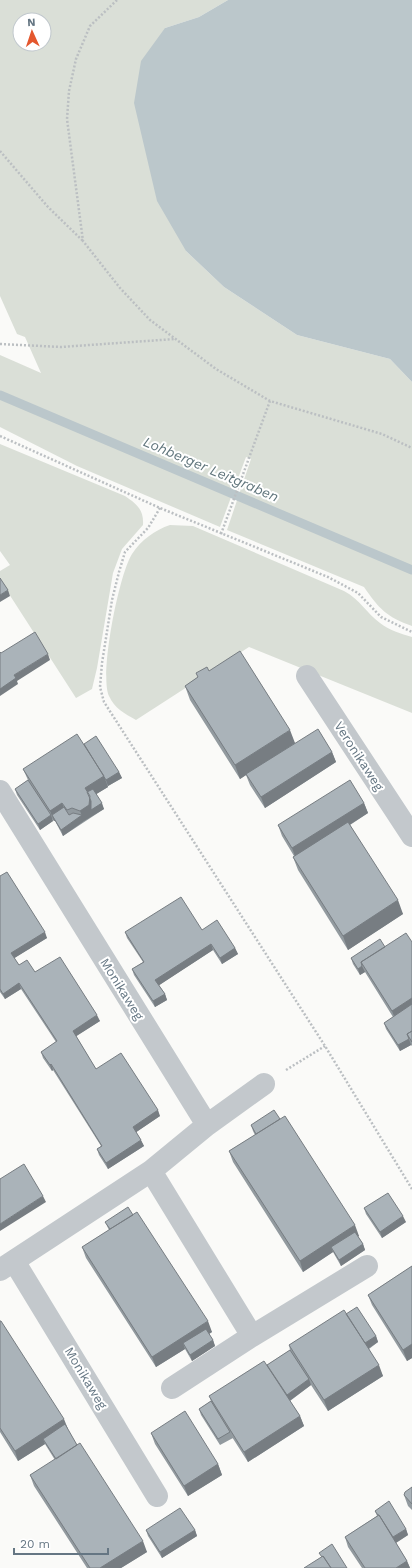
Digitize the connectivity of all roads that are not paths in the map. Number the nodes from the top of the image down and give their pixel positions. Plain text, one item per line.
1 (307, 676) dead end
2 (0, 791) edge
3 (412, 836) edge
4 (264, 1084) road end
5 (207, 1125) junction
6 (151, 1171) junction
7 (7, 1265) edge
8 (367, 1266) dead end
9 (252, 1336) junction
10 (172, 1388) dead end
11 (157, 1496) dead end

1 - 3 street, Veronikaweg
2 - 5 street, Monikaweg
4 - 5 street
5 - 6 street, Monikaweg
6 - 7 street, Monikaweg
6 - 9 street
7 - 11 street, Monikaweg
8 - 9 street
9 - 10 street

